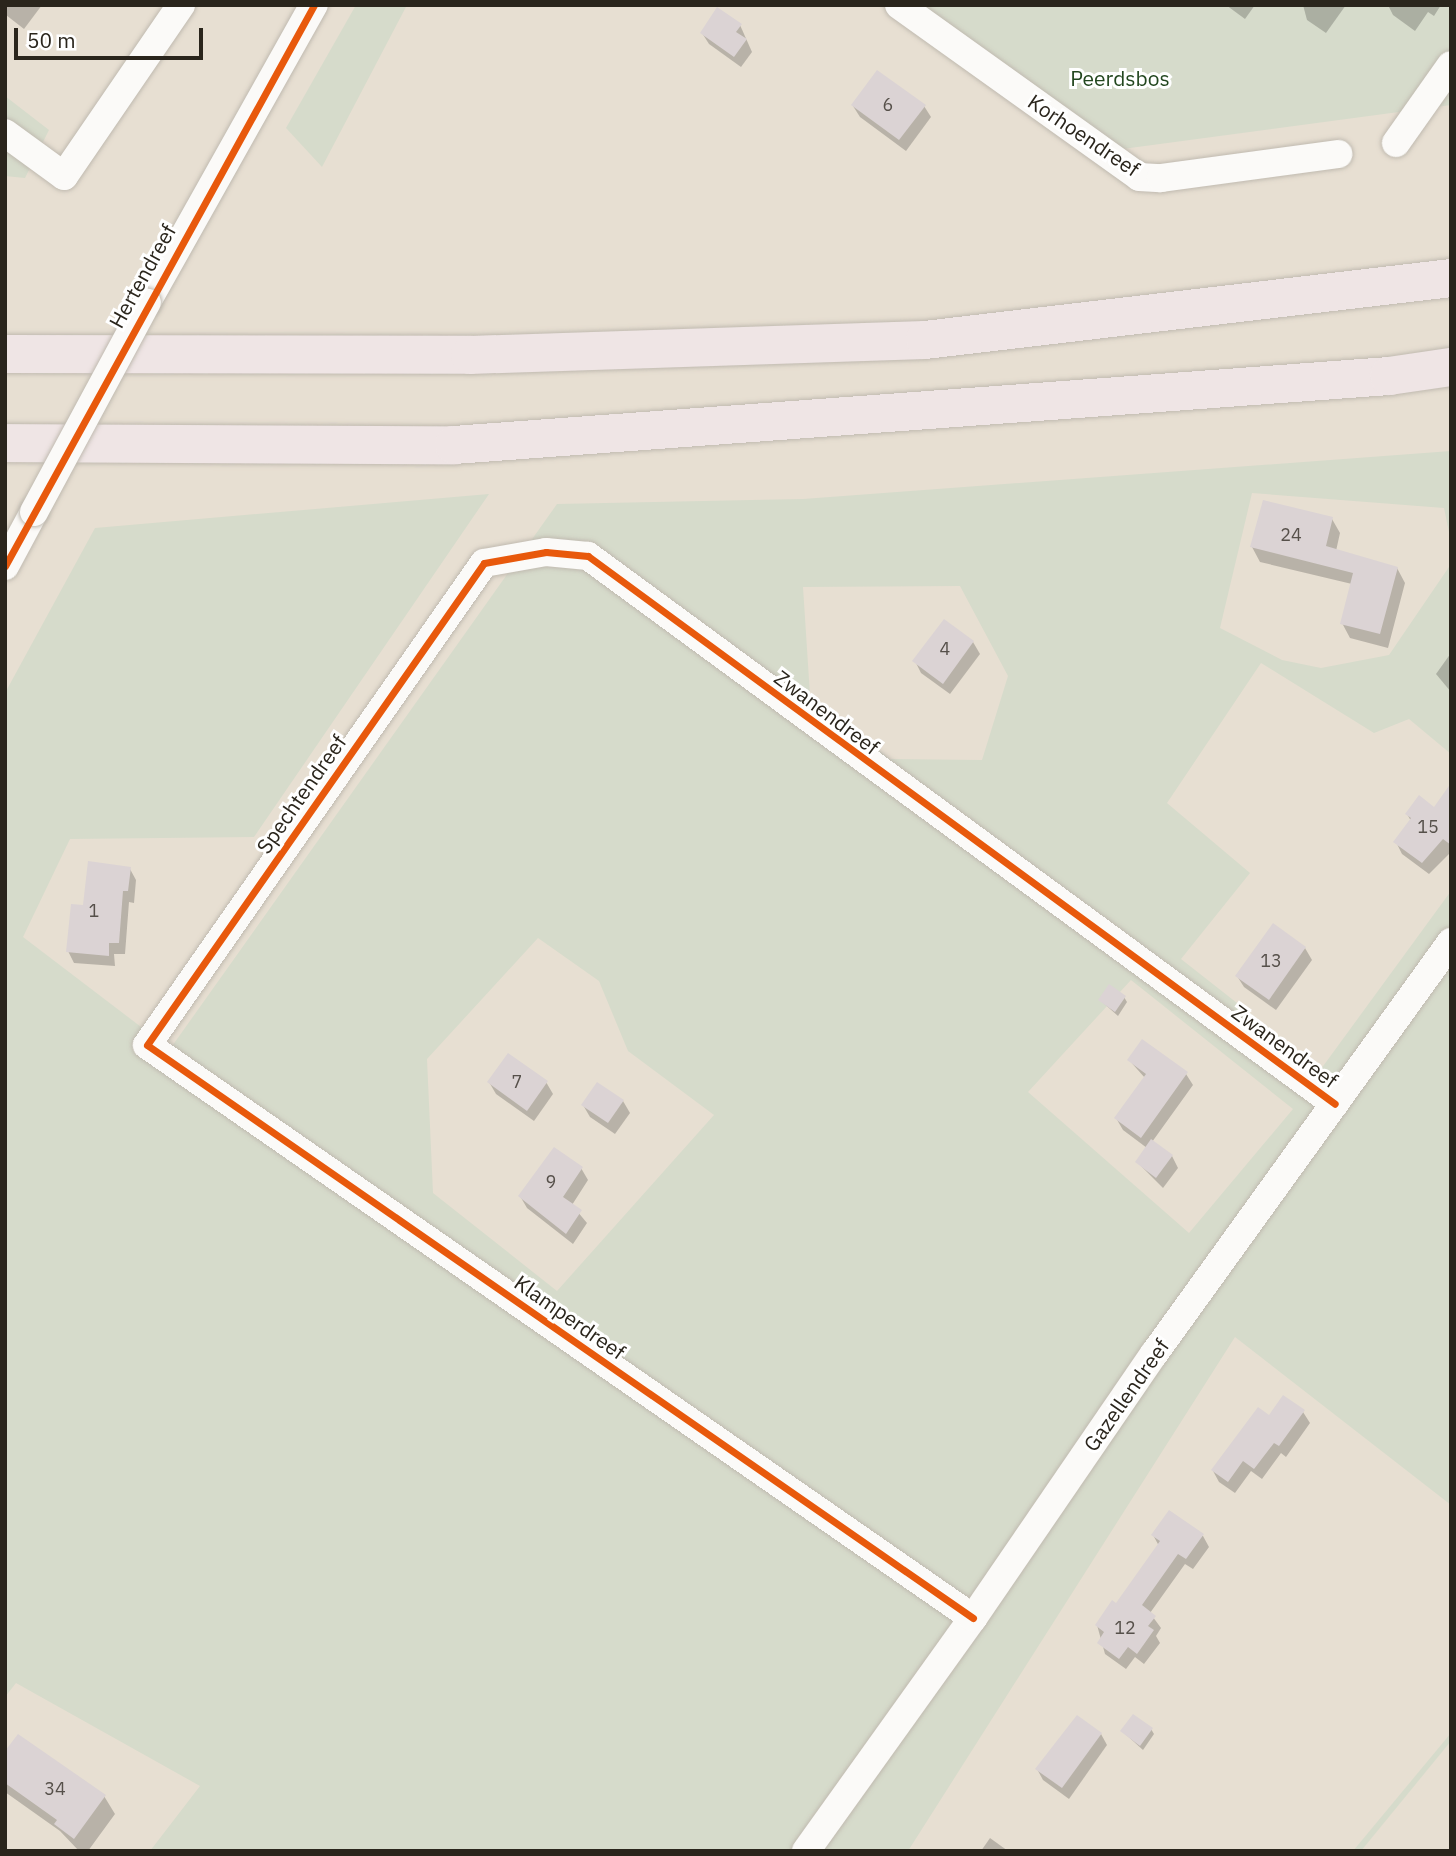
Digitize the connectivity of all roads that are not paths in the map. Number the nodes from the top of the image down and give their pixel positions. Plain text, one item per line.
1 (181, 5) edge
2 (314, 5) edge
3 (900, 5) edge
4 (1451, 65) edge
5 (5, 133) edge
6 (1396, 143) dead end
7 (1338, 154) dead end
8 (1451, 278) edge
9 (5, 354) edge
10 (1451, 367) edge
11 (5, 443) edge
12 (484, 563) joint
13 (5, 566) edge
14 (1451, 942) edge
15 (147, 1045) joint
16 (1335, 1104) junction
17 (974, 1618) junction
18 (806, 1851) edge

1 - 5 street
2 - 13 street, Hertendreef, bridge
3 - 7 street, Korhoendreef
4 - 6 street
8 - 9 highway
10 - 11 highway
12 - 15 street, Spechtendreef
12 - 16 street, Zwanendreef
14 - 16 street, Gazellendreef
15 - 17 street, Klamperdreef
16 - 17 street, Gazellendreef
17 - 18 street, Gazellendreef

